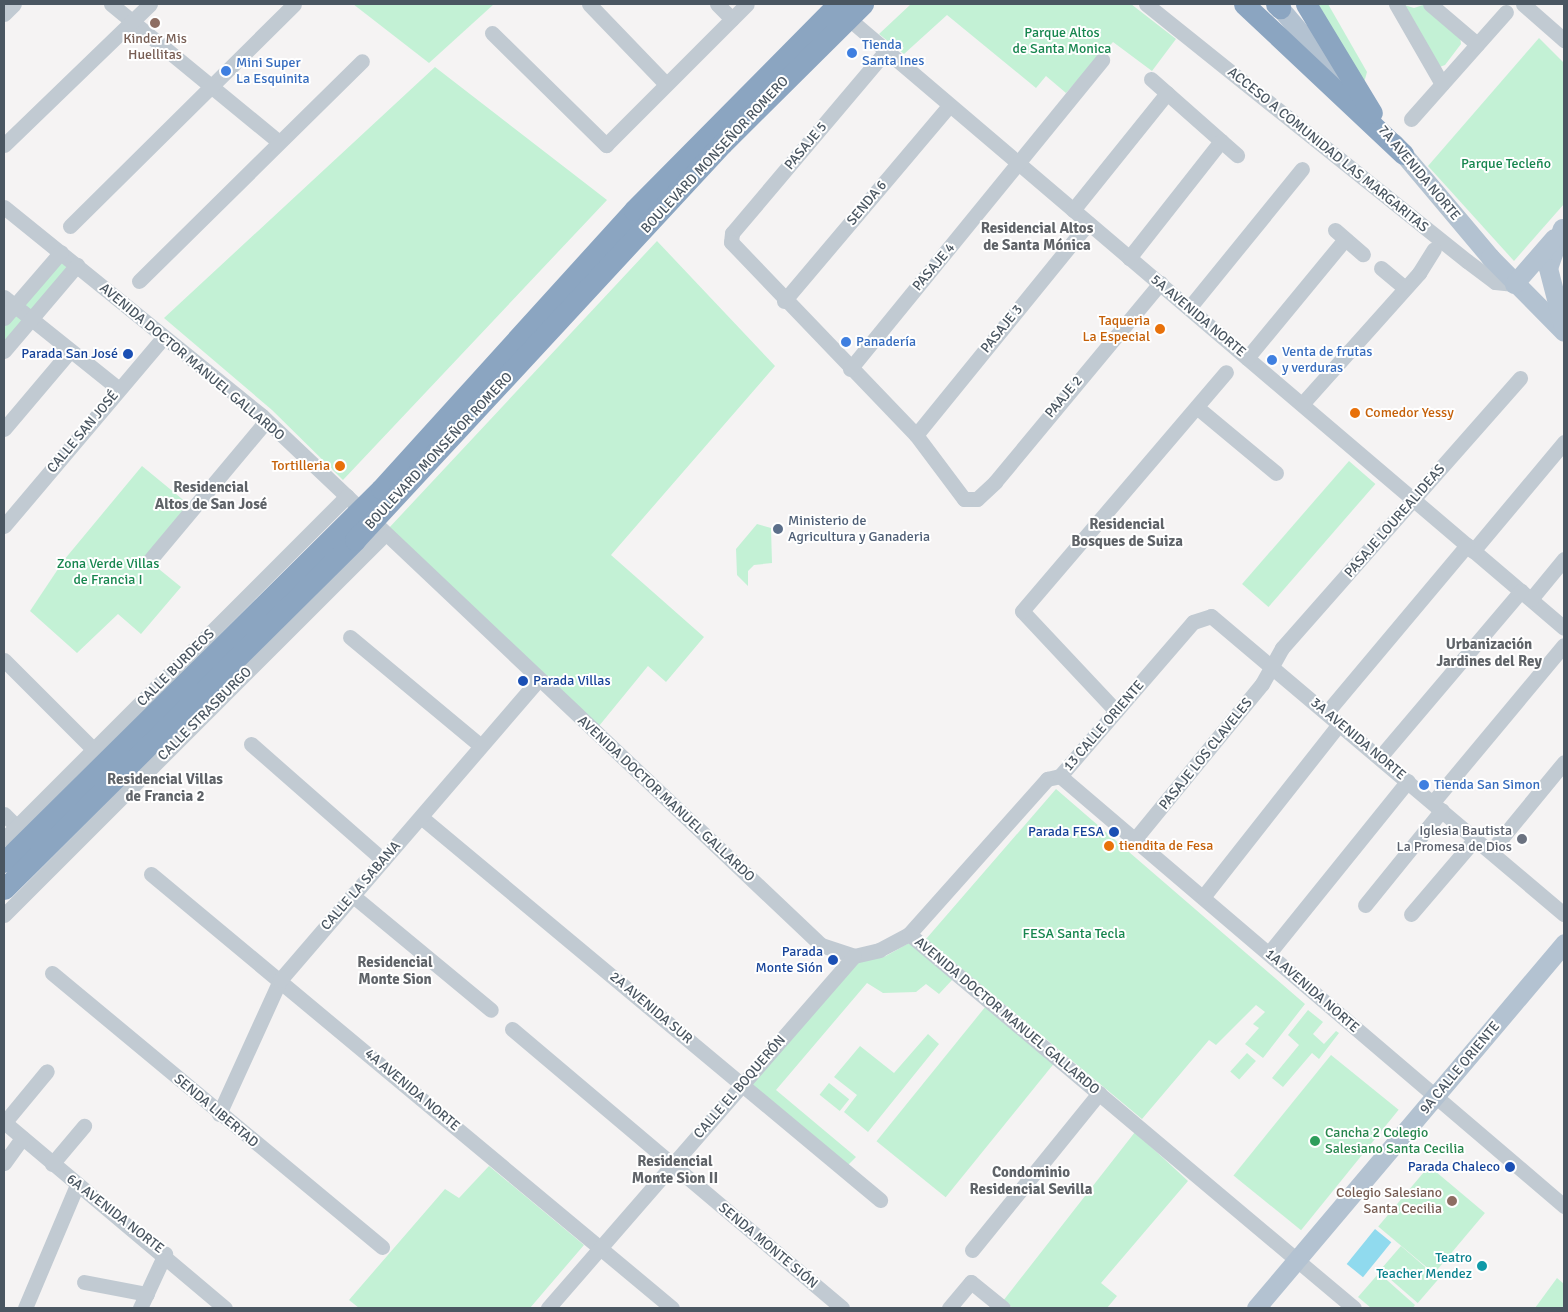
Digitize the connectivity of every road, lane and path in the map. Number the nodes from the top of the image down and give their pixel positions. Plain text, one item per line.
1 (14, 4) edge
2 (111, 4) edge
3 (150, 4) edge
4 (294, 4) edge
5 (589, 4) edge
6 (717, 4) edge
7 (747, 4) edge
8 (831, 4) edge
9 (838, 4) edge
10 (863, 4) edge
11 (1146, 4) edge
12 (1244, 4) edge
13 (1306, 4) edge
14 (1396, 4) edge
15 (1430, 4) edge
16 (1523, 4) edge
17 (1278, 5) edge
18 (1506, 12) dead end
19 (4, 14) edge
20 (732, 19) junction
21 (133, 21) junction
22 (492, 33) dead end
23 (1564, 40) edge
24 (1477, 44) junction
25 (885, 52) junction
26 (1102, 60) dead end
27 (362, 61) dead end
28 (1152, 79) dead end
29 (212, 84) junction
30 (666, 84) junction
31 (1442, 84) junction
32 (1167, 93) junction
33 (949, 106) junction
34 (1411, 120) dead end
35 (1378, 124) junction
36 (1221, 141) junction
37 (279, 142) junction
38 (4, 145) edge
39 (1403, 154) junction
40 (1237, 155) dead end
41 (1019, 165) junction
42 (1302, 168) dead end
43 (4, 207) edge
44 (1073, 210) junction
45 (1088, 223) junction
46 (70, 226) dead end
47 (1563, 227) edge
48 (1434, 249) dead end
49 (61, 252) junction
50 (1363, 254) dead end
51 (1129, 258) junction
52 (77, 265) junction
53 (1381, 268) dead end
54 (139, 281) dead end
55 (1160, 284) junction
56 (1514, 284) junction
57 (1404, 287) junction
58 (784, 301) junction
59 (9, 302) edge
60 (1189, 308) junction
61 (4, 318) edge
62 (31, 319) junction
63 (1564, 331) edge
64 (163, 338) junction
65 (4, 351) edge
66 (70, 351) junction
67 (1248, 358) junction
68 (850, 369) junction
69 (1226, 372) dead end
70 (1520, 378) dead end
71 (119, 389) junction
72 (1302, 404) junction
73 (1199, 409) junction
74 (266, 421) junction
75 (4, 429) edge
76 (916, 435) junction
77 (1564, 442) edge
78 (1276, 474) dead end
79 (349, 498) junction
80 (1414, 500) junction
81 (4, 526) edge
82 (382, 531) junction
83 (1470, 548) junction
84 (1564, 558) edge
85 (149, 561) dead end
86 (1526, 595) junction
87 (1194, 622) joint
88 (1564, 628) edge
89 (350, 637) dead end
90 (1564, 645) edge
91 (4, 660) edge
92 (1272, 665) junction
93 (538, 680) junction
94 (1116, 711) junction
95 (1327, 712) junction
96 (1340, 723) junction
97 (252, 744) dead end
98 (481, 746) junction
99 (94, 750) junction
100 (1380, 757) junction
101 (1564, 762) edge
102 (1060, 776) junction
103 (1408, 781) junction
104 (1438, 806) junction
105 (4, 814) edge
106 (421, 816) junction
107 (16, 826) junction
108 (1476, 838) junction
109 (4, 839) edge
110 (1135, 839) junction
111 (1491, 851) junction
112 (383, 860) junction
113 (4, 862) edge
114 (151, 874) dead end
115 (4, 889) edge
116 (352, 895) junction
117 (1202, 897) junction
118 (1365, 905) dead end
119 (1411, 914) dead end
120 (1564, 914) edge
121 (4, 915) edge
122 (909, 934) junction
123 (1564, 943) edge
124 (1269, 953) junction
125 (854, 956) junction
126 (52, 973) dead end
127 (280, 980) junction
128 (491, 1010) dead end
129 (512, 1029) dead end
130 (47, 1071) dead end
131 (742, 1084) junction
132 (1099, 1093) junction
133 (1436, 1097) junction
134 (219, 1114) junction
135 (4, 1123) edge
136 (84, 1126) dead end
137 (22, 1138) junction
138 (5, 1157) edge
139 (52, 1164) junction
140 (672, 1164) junction
141 (77, 1185) junction
142 (880, 1200) dead end
143 (1564, 1206) edge
144 (382, 1247) dead end
145 (600, 1248) junction
146 (972, 1250) dead end
147 (165, 1254) junction
148 (1297, 1260) junction
149 (84, 1282) dead end
150 (148, 1294) junction
151 (25, 1308) edge
152 (140, 1308) edge
153 (225, 1308) edge
154 (548, 1308) edge
155 (672, 1308) edge
156 (842, 1308) edge
157 (949, 1308) edge
158 (1003, 1308) edge
159 (1256, 1308) edge
160 (1354, 1308) edge

1 - 19 street
2 - 21 street
3 - 21 street
4 - 29 street
5 - 30 street
6 - 20 street
7 - 20 street
8 - 25 street, 5A AVENIDA NORTE
9 - 113 highway, BOULEVARD MONSEÑOR ROMERO
10 - 115 highway, BOULEVARD MONSEÑOR ROMERO
11 - 56 street, ACCESO A COMUNIDAD LAS MARGARITAS
12 - 39 highway
13 - 35 highway
14 - 31 street
15 - 24 street
16 - 23 street
17 - 35 main road, 7A AVENIDA NORTE
18 - 24 street
20 - 30 street
21 - 29 street
21 - 38 street
22 - 30 street
24 - 31 street
25 - 33 street, 5A AVENIDA NORTE
25 - 58 street, PASAJE 5
26 - 41 street, PASAJE 4
27 - 37 street
28 - 32 street
29 - 37 street
29 - 46 street
31 - 34 street
32 - 36 street
32 - 44 street
33 - 41 street, 5A AVENIDA NORTE
33 - 58 street, SENDA 6
35 - 39 main road, 7A AVENIDA NORTE
36 - 40 street
36 - 51 street
37 - 54 street
39 - 56 main road, 7A AVENIDA NORTE
41 - 44 street, 5A AVENIDA NORTE
41 - 68 street, PASAJE 4
42 - 60 street
43 - 49 street, AVENIDA DOCTOR MANUEL GALLARDO
44 - 45 street, 5A AVENIDA NORTE
45 - 51 street, 5A AVENIDA NORTE
45 - 76 street, PASAJE 3
47 - 56 main road
47 - 63 main road
48 - 57 street
49 - 52 street, AVENIDA DOCTOR MANUEL GALLARDO
49 - 59 street
50 - 67 street
51 - 55 street, 5A AVENIDA NORTE
52 - 62 street
52 - 64 street, AVENIDA DOCTOR MANUEL GALLARDO
53 - 57 street
55 - 60 street, 5A AVENIDA NORTE
55 - 76 street, PAAJE 2
56 - 63 main road, 7A AVENIDA NORTE
57 - 72 street
58 - 68 street
59 - 61 street
59 - 62 street
60 - 67 street, 5A AVENIDA NORTE
62 - 65 street
62 - 66 street
64 - 71 street, CALLE SAN JOSÉ
64 - 74 street, AVENIDA DOCTOR MANUEL GALLARDO
66 - 71 street
66 - 75 street
67 - 72 street, 5A AVENIDA NORTE
68 - 76 street
69 - 73 street
70 - 80 street, PASAJE LOUREALIDEAS
71 - 81 street, CALLE SAN JOSÉ
72 - 80 street, 5A AVENIDA NORTE
73 - 78 street
73 - 94 street
74 - 79 street, AVENIDA DOCTOR MANUEL GALLARDO
74 - 85 street
77 - 83 street
79 - 82 street, AVENIDA DOCTOR MANUEL GALLARDO
79 - 99 street, CALLE BURDEOS
80 - 83 street, 5A AVENIDA NORTE
80 - 92 street, PASAJE LOUREALIDEAS
82 - 93 street, AVENIDA DOCTOR MANUEL GALLARDO
82 - 121 street, CALLE STRASBURGO
83 - 86 street, 5A AVENIDA NORTE
83 - 95 street
84 - 86 street
86 - 88 street, 5A AVENIDA NORTE
86 - 100 street
87 - 92 street, 3A AVENIDA NORTE
87 - 94 street, 13 CALLE ORIENTE
89 - 98 street
90 - 104 street
91 - 99 street
92 - 95 street, 3A AVENIDA NORTE
92 - 110 street, PASAJE LOS CLAVELES
93 - 98 street, CALLE LA SABANA
93 - 125 street, AVENIDA DOCTOR MANUEL GALLARDO
94 - 102 street, 13 CALLE ORIENTE
95 - 96 street, 3A AVENIDA NORTE
96 - 100 street, 3A AVENIDA NORTE
96 - 117 street
97 - 112 street
98 - 106 street, CALLE LA SABANA
99 - 107 street, CALLE BURDEOS
100 - 103 street, 3A AVENIDA NORTE
101 - 111 street
102 - 110 street, 1A AVENIDA NORTE
102 - 122 street, 13 CALLE ORIENTE
103 - 104 street, 3A AVENIDA NORTE
103 - 124 street
104 - 108 street, 3A AVENIDA NORTE
104 - 118 street
105 - 107 street
106 - 112 street, CALLE LA SABANA
106 - 131 street, 2A AVENIDA SUR
107 - 109 street, CALLE BURDEOS
108 - 111 street, 3A AVENIDA NORTE
108 - 119 street
110 - 117 street, 1A AVENIDA NORTE
111 - 120 street, 3A AVENIDA NORTE
112 - 116 street, CALLE LA SABANA
114 - 127 street, 4A AVENIDA NORTE
116 - 127 street, CALLE LA SABANA
116 - 128 street
117 - 124 street, 1A AVENIDA NORTE
122 - 125 street, AVENIDA DOCTOR MANUEL GALLARDO
122 - 132 street, AVENIDA DOCTOR MANUEL GALLARDO
123 - 133 main road, 9A CALLE ORIENTE
124 - 133 street, 1A AVENIDA NORTE
125 - 131 street, CALLE EL BOQUERÓN
126 - 134 street, SENDA LIBERTAD
127 - 134 street, CALLE LA SABANA
127 - 145 street, 4A AVENIDA NORTE
129 - 140 street, SENDA MONTE SIÓN
130 - 135 street
131 - 140 street, CALLE EL BOQUERÓN
131 - 142 street, 2A AVENIDA SUR
132 - 146 street
132 - 148 street, AVENIDA DOCTOR MANUEL GALLARDO
133 - 143 street, 1A AVENIDA NORTE
133 - 148 main road, 9A CALLE ORIENTE
134 - 144 street, SENDA LIBERTAD
135 - 137 street, 6A AVENIDA NORTE
136 - 139 street
137 - 138 street
137 - 139 street, 6A AVENIDA NORTE
139 - 141 street, 6A AVENIDA NORTE
140 - 145 street, CALLE EL BOQUERÓN
140 - 156 street, SENDA MONTE SIÓN
141 - 147 street, 6A AVENIDA NORTE
141 - 151 street
145 - 154 street, CALLE EL BOQUERÓN
145 - 155 street, 4A AVENIDA NORTE
147 - 150 street
147 - 153 street, 6A AVENIDA NORTE
148 - 159 main road, 9A CALLE ORIENTE
148 - 160 street, AVENIDA DOCTOR MANUEL GALLARDO
149 - 150 street
150 - 152 street
157 - 158 street

